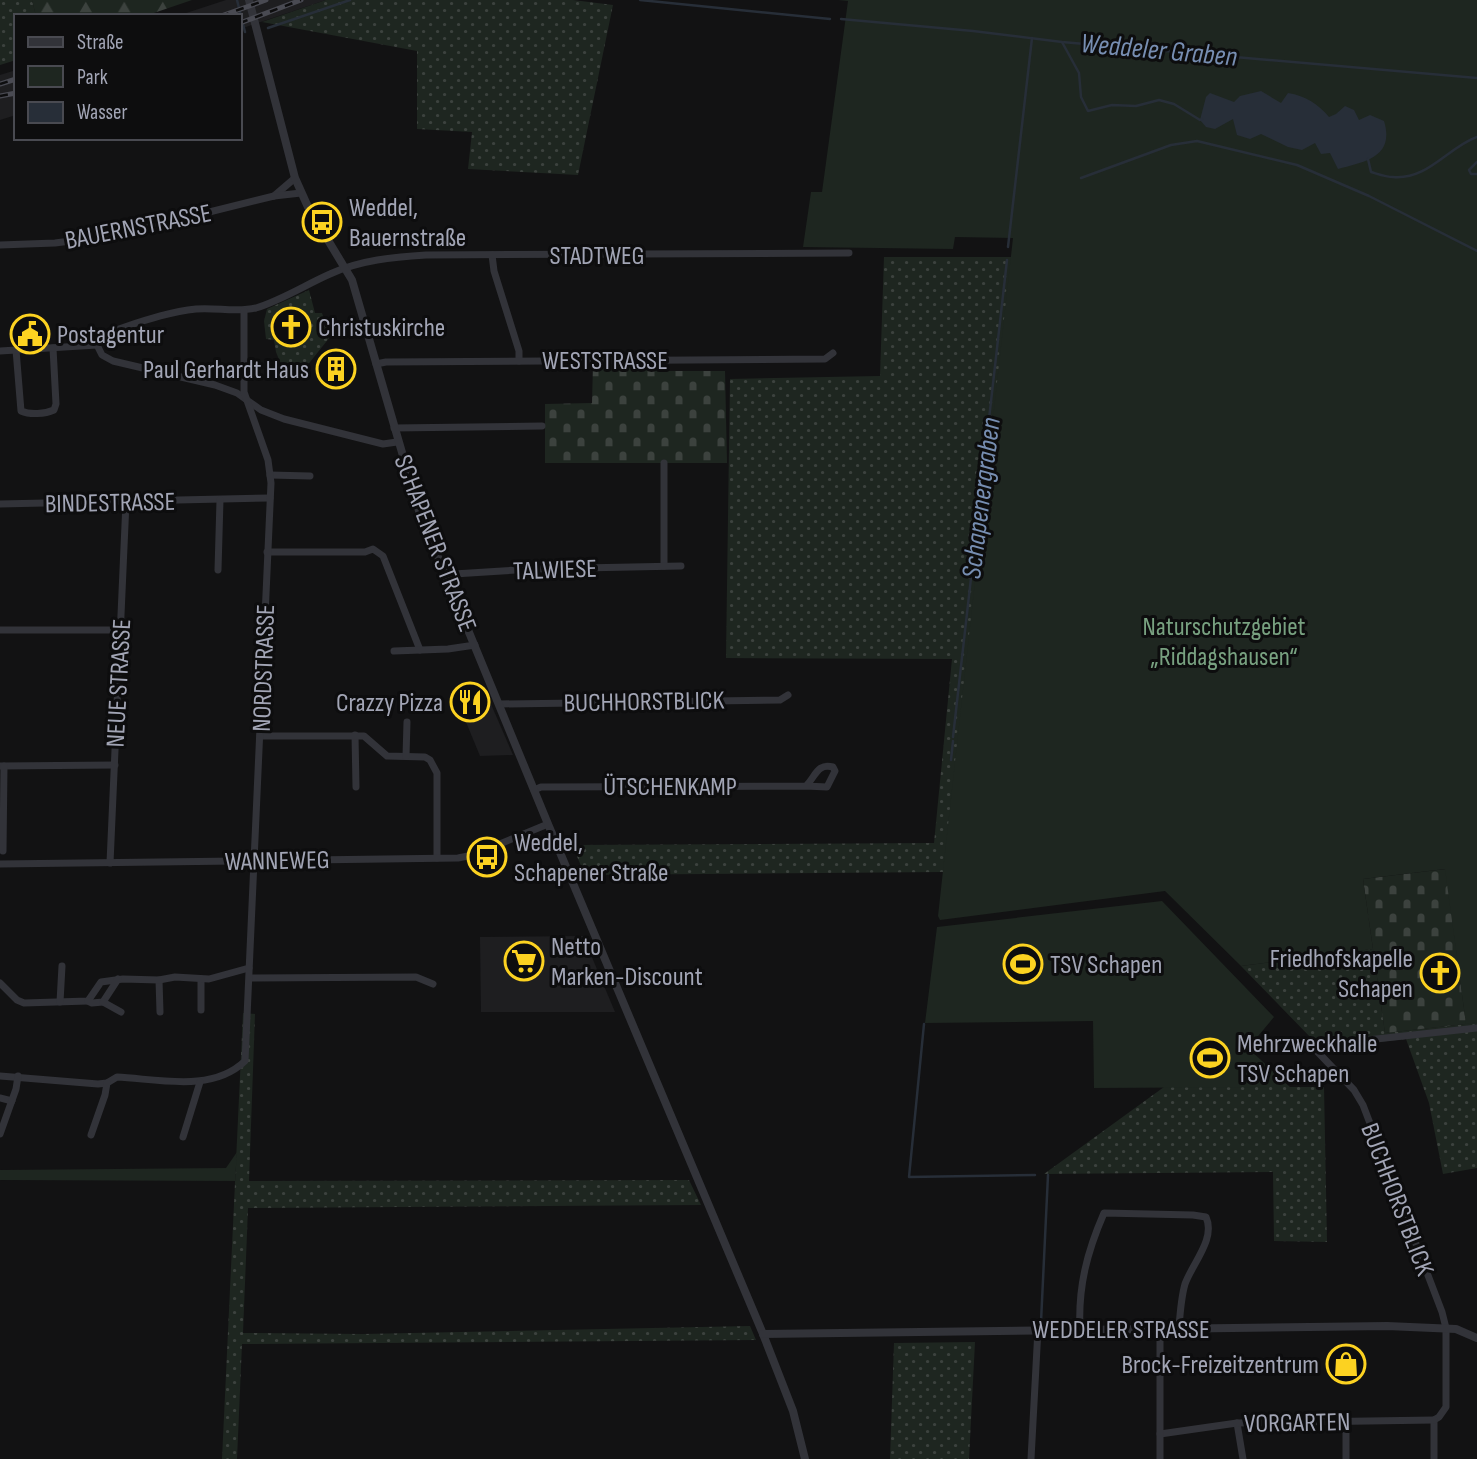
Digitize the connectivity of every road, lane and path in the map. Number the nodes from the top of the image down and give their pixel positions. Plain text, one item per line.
1 (249, 0) edge
2 (295, 178) junction
3 (301, 193) junction
4 (274, 196) junction
5 (0, 246) edge
6 (849, 253) dead end
7 (492, 255) junction
8 (346, 268) junction
9 (244, 311) junction
10 (97, 345) junction
11 (53, 348) junction
12 (16, 350) junction
13 (0, 351) edge
14 (832, 353) dead end
15 (519, 361) junction
16 (376, 364) junction
17 (246, 400) junction
18 (542, 426) dead end
19 (394, 428) junction
20 (397, 442) junction
21 (664, 463) dead end
22 (270, 475) junction
23 (310, 475) dead end
24 (270, 498) junction
25 (220, 500) junction
26 (126, 502) junction
27 (0, 504) edge
28 (267, 552) junction
29 (664, 566) junction
30 (681, 566) dead end
31 (218, 570) dead end
32 (446, 577) junction
33 (0, 630) edge
34 (121, 630) junction
35 (475, 645) junction
36 (421, 650) junction
37 (394, 651) dead end
38 (788, 695) dead end
39 (500, 704) junction
40 (407, 722) dead end
41 (355, 735) junction
42 (260, 736) junction
43 (406, 756) junction
44 (115, 765) junction
45 (2, 766) edge
46 (806, 786) dead end
47 (356, 787) dead end
48 (534, 790) junction
49 (548, 824) junction
50 (3, 851) dead end
51 (437, 858) junction
52 (255, 861) junction
53 (110, 863) junction
54 (0, 864) edge
55 (62, 966) dead end
56 (249, 968) junction
57 (250, 978) junction
58 (118, 979) junction
59 (201, 979) junction
60 (159, 980) junction
61 (0, 983) edge
62 (433, 984) dead end
63 (88, 1001) junction
64 (60, 1002) junction
65 (103, 1002) junction
66 (201, 1010) dead end
67 (121, 1012) dead end
68 (160, 1012) dead end
69 (1477, 1028) edge
70 (0, 1076) edge
71 (18, 1076) junction
72 (200, 1082) junction
73 (107, 1083) junction
74 (0, 1098) edge
75 (12, 1101) junction
76 (0, 1134) edge
77 (91, 1135) dead end
78 (183, 1137) dead end
79 (1160, 1328) junction
80 (1179, 1328) junction
81 (1446, 1328) junction
82 (1038, 1329) junction
83 (1080, 1329) junction
84 (764, 1334) junction
85 (1477, 1338) edge
86 (1434, 1420) junction
87 (1346, 1422) junction
88 (1237, 1423) junction
89 (1160, 1434) junction
90 (805, 1459) edge
91 (1031, 1459) edge
92 (1160, 1459) edge
93 (1243, 1459) edge
94 (1346, 1459) edge
95 (1434, 1459) edge

1 - 2 street, SCHAPENER STRASSE
2 - 3 street, SCHAPENER STRASSE
2 - 4 street, BAUERNSTRASSE
3 - 4 street, BAUERNSTRASSE
3 - 8 street, SCHAPENER STRASSE
4 - 5 street, BAUERNSTRASSE
6 - 7 street, STADTWEG
7 - 8 street, STADTWEG
7 - 15 street
8 - 9 street, STADTWEG
8 - 16 street, SCHAPENER STRASSE
9 - 10 street
9 - 17 street, NORDSTRASSE
10 - 11 street
10 - 17 street
11 - 12 street
11 - 12 street
12 - 13 street
14 - 15 street, WESTSTRASSE
15 - 16 street, WESTSTRASSE
16 - 19 street, SCHAPENER STRASSE
17 - 20 street
17 - 22 street, NORDSTRASSE
18 - 19 street
19 - 20 street, SCHAPENER STRASSE
20 - 32 street, SCHAPENER STRASSE
21 - 29 street
22 - 23 street
22 - 24 street, NORDSTRASSE
24 - 25 street, BINDESTRASSE
24 - 28 street, NORDSTRASSE
25 - 26 street, BINDESTRASSE
25 - 31 street
26 - 27 street, BINDESTRASSE
26 - 34 street, NEUE STRASSE
28 - 36 street
28 - 42 street, NORDSTRASSE
29 - 30 street, TALWIESE
29 - 32 street, TALWIESE
32 - 35 street, SCHAPENER STRASSE
33 - 34 street
34 - 44 street, NEUE STRASSE
35 - 36 street
35 - 39 street, SCHAPENER STRASSE
36 - 37 street
38 - 39 street, BUCHHORSTBLICK
39 - 48 street, SCHAPENER STRASSE
40 - 43 street
41 - 42 street
41 - 43 street
41 - 47 street
42 - 52 street, NORDSTRASSE
43 - 51 street
44 - 45 street
44 - 53 street, NEUE STRASSE
45 - 50 street
46 - 48 street, ÜTSCHENKAMP
48 - 49 street, SCHAPENER STRASSE
49 - 51 street, WANNEWEG
49 - 84 street, SCHAPENER STRASSE
51 - 52 street, WANNEWEG
52 - 53 street, WANNEWEG
52 - 56 street, NORDSTRASSE
53 - 54 street, WANNEWEG
55 - 64 street
56 - 57 street, NORDSTRASSE
56 - 59 street
57 - 62 street
57 - 72 street, NORDSTRASSE
58 - 60 street
58 - 63 street
58 - 65 street
59 - 60 street
59 - 66 street
60 - 68 street
61 - 64 street
63 - 64 street
63 - 65 street
65 - 67 street
69 - 81 street, BUCHHORSTBLICK
70 - 71 street
71 - 73 street
71 - 75 street
72 - 73 street
72 - 78 street
73 - 77 street
74 - 75 street
75 - 76 street
79 - 80 street, WEDDELER STRASSE
79 - 83 street, WEDDELER STRASSE
79 - 89 street
80 - 81 street, WEDDELER STRASSE
80 - 83 street
81 - 85 street, WEDDELER STRASSE
81 - 86 street
82 - 83 street, WEDDELER STRASSE
82 - 84 street, WEDDELER STRASSE
82 - 91 street
84 - 90 street, SCHAPENER STRASSE
86 - 87 street, VORGARTEN
86 - 95 street
87 - 88 street, VORGARTEN
87 - 94 street
88 - 89 street, VORGARTEN
88 - 93 street
89 - 92 street

